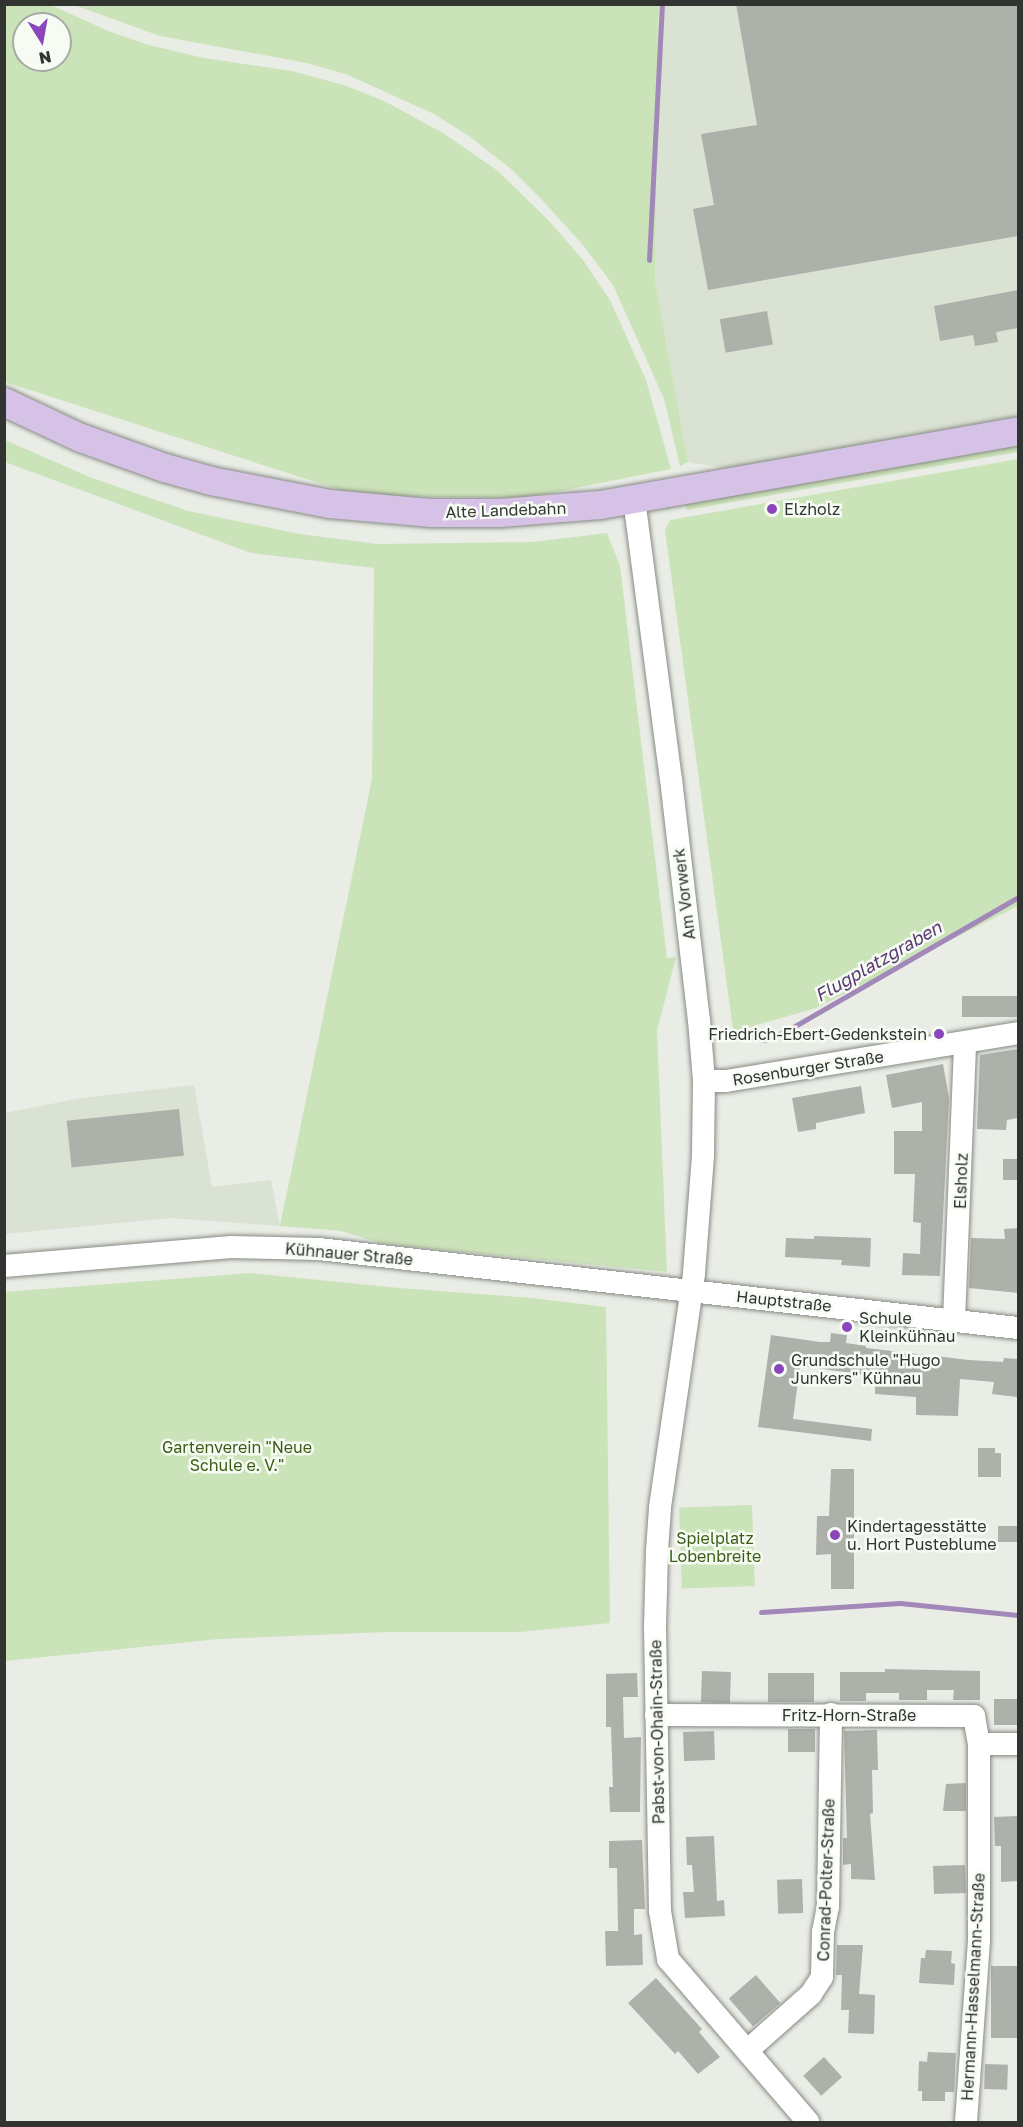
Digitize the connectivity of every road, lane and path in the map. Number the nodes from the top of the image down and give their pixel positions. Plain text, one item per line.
1 (4, 402) edge
2 (1018, 431) edge
3 (634, 499) junction
4 (1018, 1033) edge
5 (965, 1042) junction
6 (704, 1081) junction
7 (4, 1266) edge
8 (692, 1291) junction
9 (954, 1320) junction
10 (1018, 1328) edge
11 (831, 1714) junction
12 (656, 1715) junction
13 (979, 1744) junction
14 (1018, 1744) edge
15 (748, 2050) junction
16 (808, 2122) edge
17 (966, 2122) edge

1 - 3 main road, Alte Landebahn
2 - 3 main road, Alte Landebahn
3 - 6 street, Am Vorwerk
4 - 5 street, Rosenburger Straße
5 - 6 street, Rosenburger Straße
5 - 9 street, Elsholz
6 - 8 street, Am Vorwerk
7 - 8 street, Kühnauer Straße
8 - 9 street, Hauptstraße
8 - 12 street, Pabst-von-Ohain-Straße
9 - 10 street, Hauptstraße
11 - 12 street, Fritz-Horn-Straße
11 - 13 street, Fritz-Horn-Straße
11 - 15 street, Conrad-Polter-Straße
12 - 15 street, Pabst-von-Ohain-Straße
13 - 14 street
13 - 17 street, Hermann-Hasselmann-Straße
15 - 16 street, Pabst-von-Ohain-Straße

